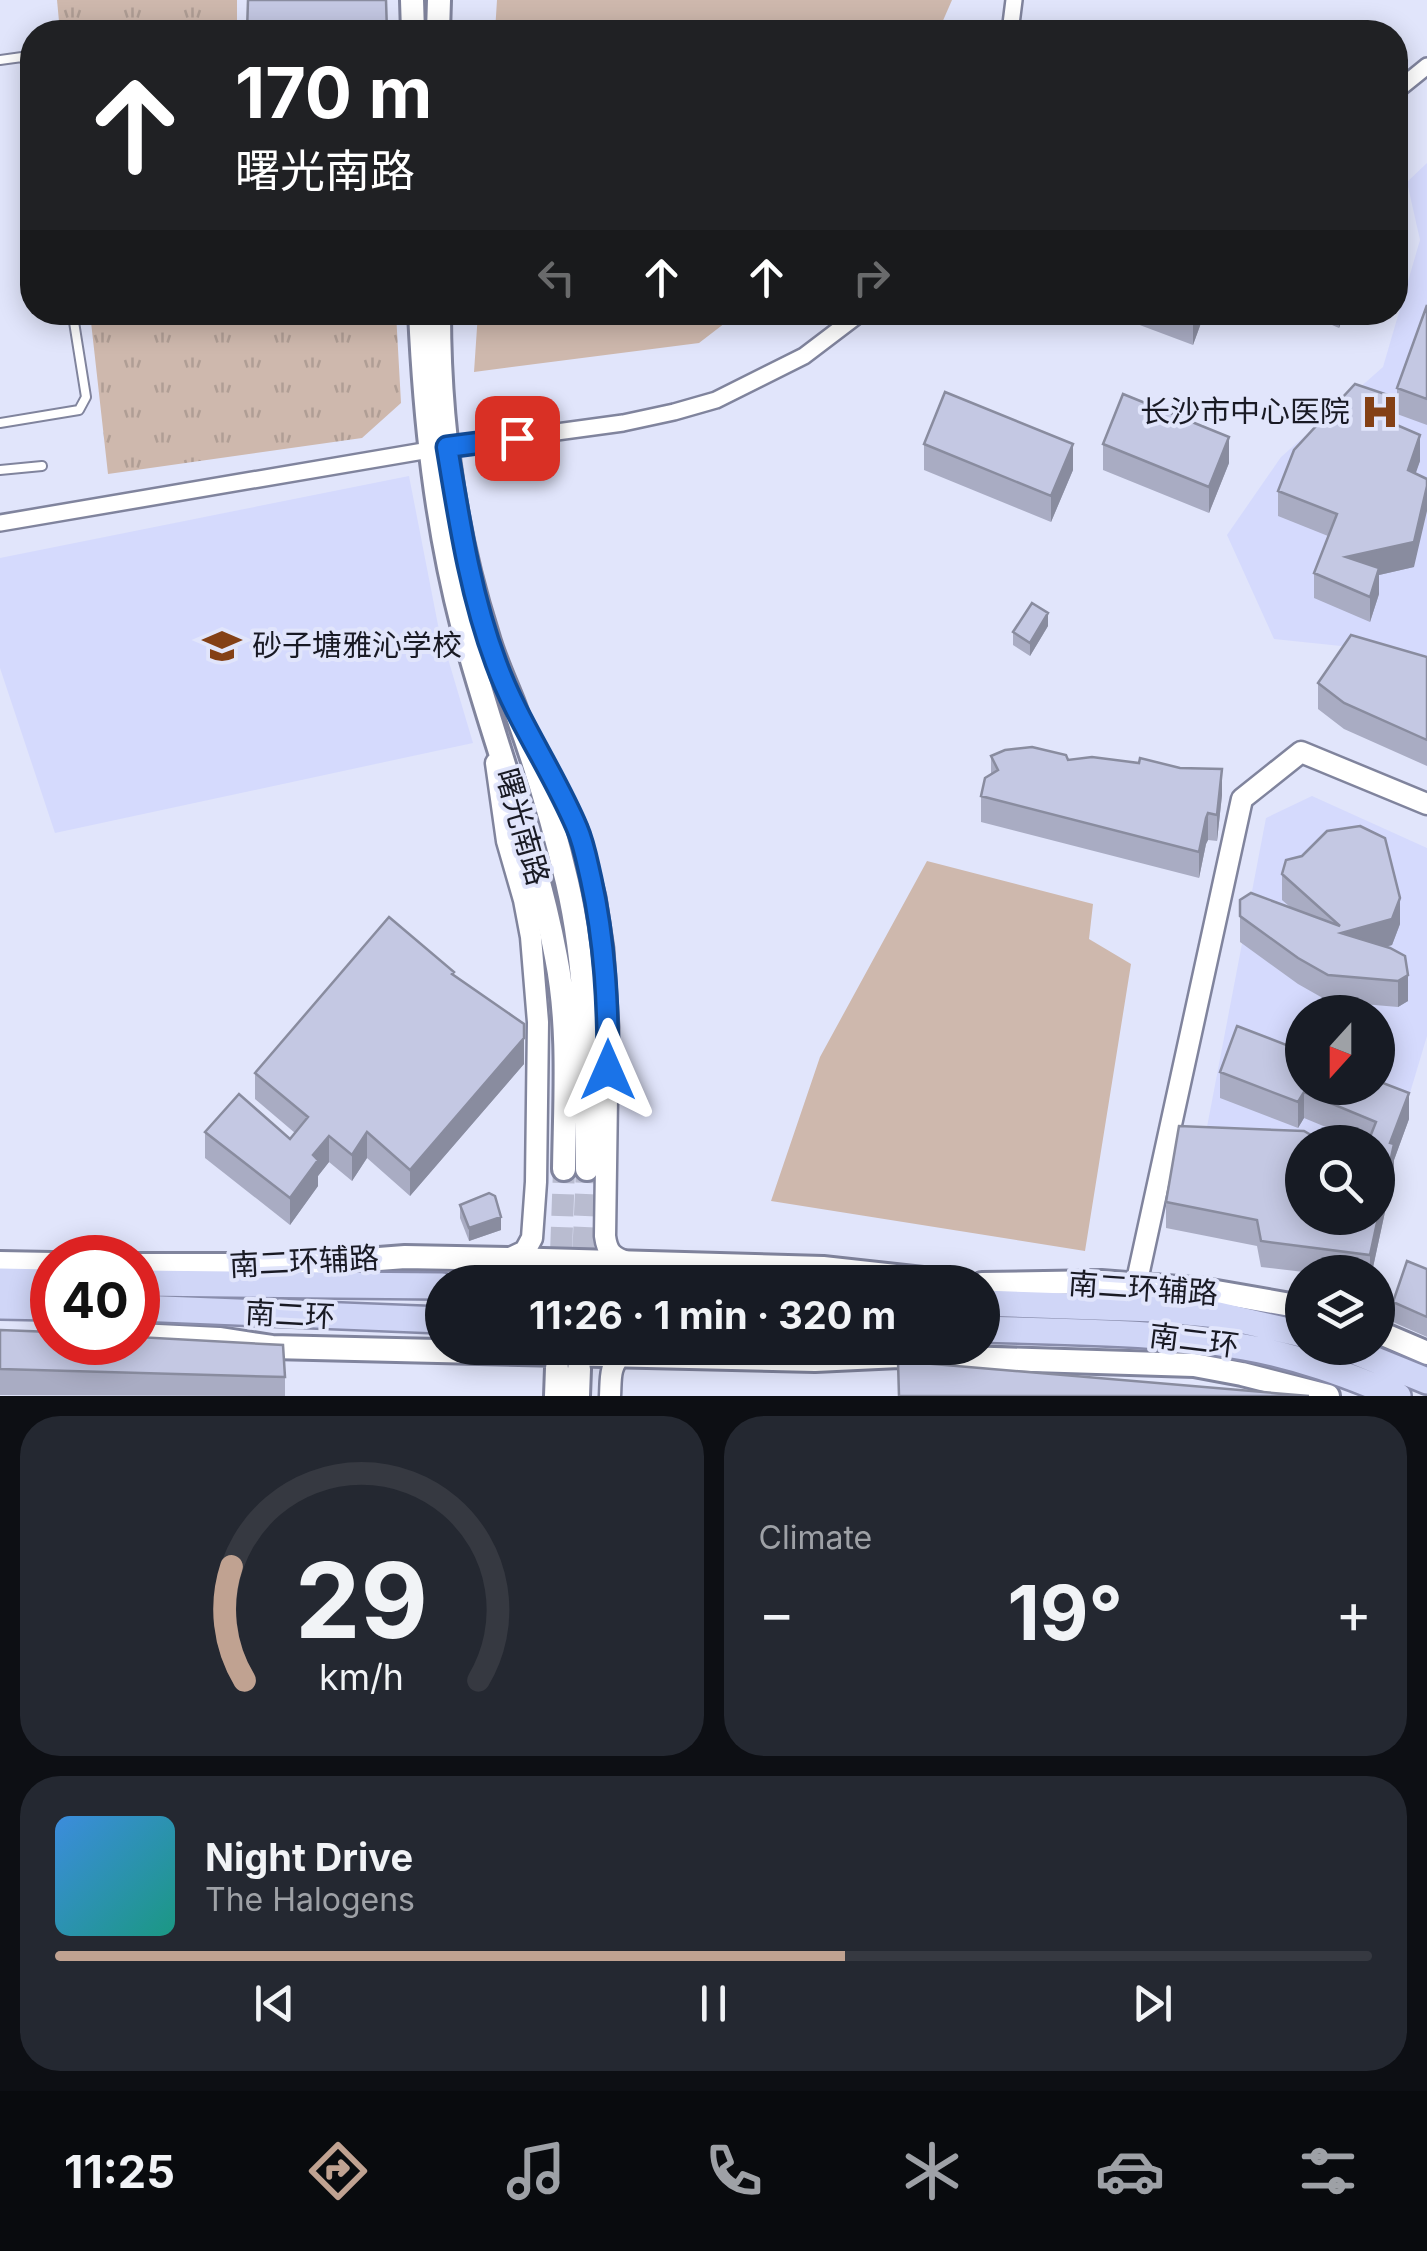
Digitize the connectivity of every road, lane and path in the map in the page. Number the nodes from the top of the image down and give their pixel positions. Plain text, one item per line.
1 (74, 325) edge
2 (422, 325) edge
3 (439, 325) edge
4 (845, 325) edge
5 (0, 423) edge
6 (438, 448) junction
7 (42, 466) dead end
8 (0, 470) edge
9 (0, 523) edge
10 (514, 706) junction
11 (488, 711) junction
12 (1427, 804) edge
13 (508, 1259) junction
14 (627, 1262) junction
15 (0, 1263) edge
16 (30, 1264) edge
17 (160, 1265) edge
18 (725, 1265) edge
19 (0, 1281) edge
20 (30, 1282) edge
21 (160, 1283) edge
22 (1000, 1284) edge
23 (1136, 1285) junction
24 (425, 1286) edge
25 (1000, 1304) edge
26 (1285, 1304) edge
27 (0, 1306) edge
28 (30, 1307) edge
29 (160, 1309) edge
30 (425, 1319) edge
31 (1000, 1330) edge
32 (1285, 1330) edge
33 (160, 1336) edge
34 (1395, 1339) edge
35 (1427, 1352) edge
36 (425, 1353) edge
37 (1000, 1359) edge
38 (616, 1365) edge
39 (1388, 1365) edge
40 (1427, 1381) edge
41 (556, 1396) edge
42 (578, 1396) edge
43 (610, 1396) edge
44 (1328, 1396) edge
45 (1398, 1396) edge

1 - 5 lane
2 - 6 main road, 曙光南路
3 - 6 main road, 曙光南路
4 - 6 street
6 - 9 street
6 - 10 main road, 曙光南路
6 - 11 main road, 曙光南路
7 - 8 lane
10 - 11 main road, 曙光南路
10 - 14 street
11 - 13 street
12 - 23 street
13 - 14 main road, 南二环辅路
13 - 17 main road, 南二环辅路
14 - 18 main road, 南二环辅路
15 - 16 main road
19 - 20 highway
21 - 24 highway, 南二环
22 - 23 main road, 南二环辅路
23 - 26 main road, 南二环辅路
25 - 32 highway, 南二环
27 - 28 highway
29 - 30 highway, 南二环
31 - 45 highway, 南二环
33 - 36 main road
34 - 35 main road
37 - 44 main road
38 - 43 street
39 - 40 highway
41 - 42 main road

